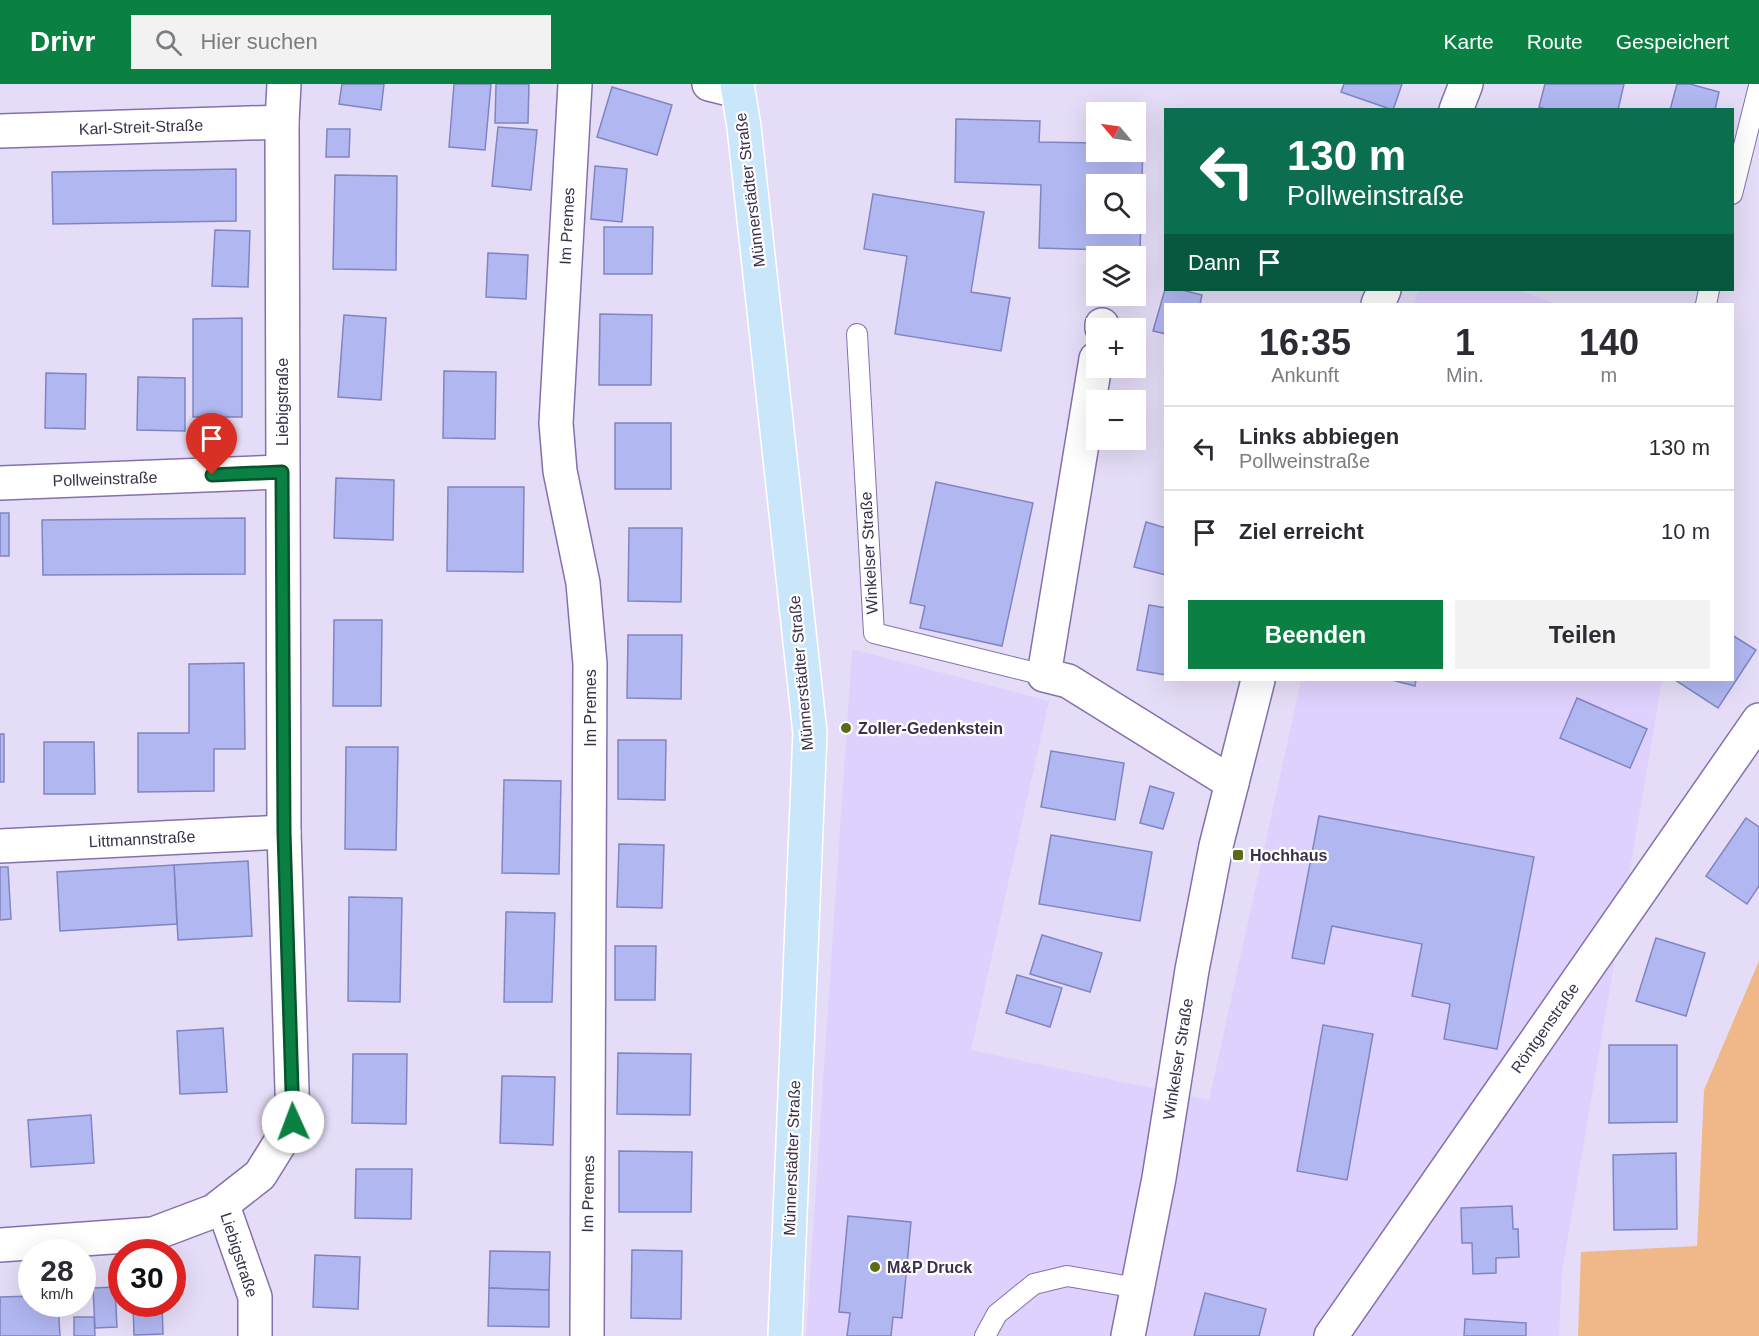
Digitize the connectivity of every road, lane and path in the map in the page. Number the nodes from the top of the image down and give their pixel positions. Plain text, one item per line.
1 (284, 84) edge
2 (575, 84) edge
3 (1466, 84) edge
4 (728, 86) edge
5 (1759, 86) edge
6 (1457, 108) edge
7 (282, 122) junction
8 (0, 131) edge
9 (1734, 186) edge
10 (856, 334) dead end
11 (1093, 378) edge
12 (282, 472) junction
13 (0, 483) edge
14 (1044, 675) junction
15 (1258, 681) edge
16 (1754, 739) edge
17 (1232, 783) junction
18 (284, 832) junction
19 (0, 846) edge
20 (223, 1206) junction
21 (0, 1245) edge
22 (1137, 1288) junction
23 (255, 1336) edge
24 (587, 1336) edge
25 (785, 1336) edge
26 (985, 1336) edge
27 (1128, 1336) edge
28 (1331, 1336) edge

1 - 7 street, Liebigstraße
2 - 24 street, Im Premes
3 - 6 street
4 - 25 main road, Münnerstädter Straße
5 - 9 lane
7 - 8 street, Karl-Streit-Straße
7 - 12 street, Liebigstraße
10 - 14 lane, Winkelser Straße
11 - 14 street
12 - 13 street, Pollweinstraße
12 - 18 street, Liebigstraße
14 - 17 street, Winkelser Straße
15 - 17 street, Winkelser Straße
16 - 28 street, Röntgenstraße
17 - 22 street, Winkelser Straße
18 - 19 street, Littmannstraße
18 - 20 street, Liebigstraße
20 - 21 street
20 - 23 street, Liebigstraße
22 - 26 lane
22 - 27 street, Winkelser Straße

